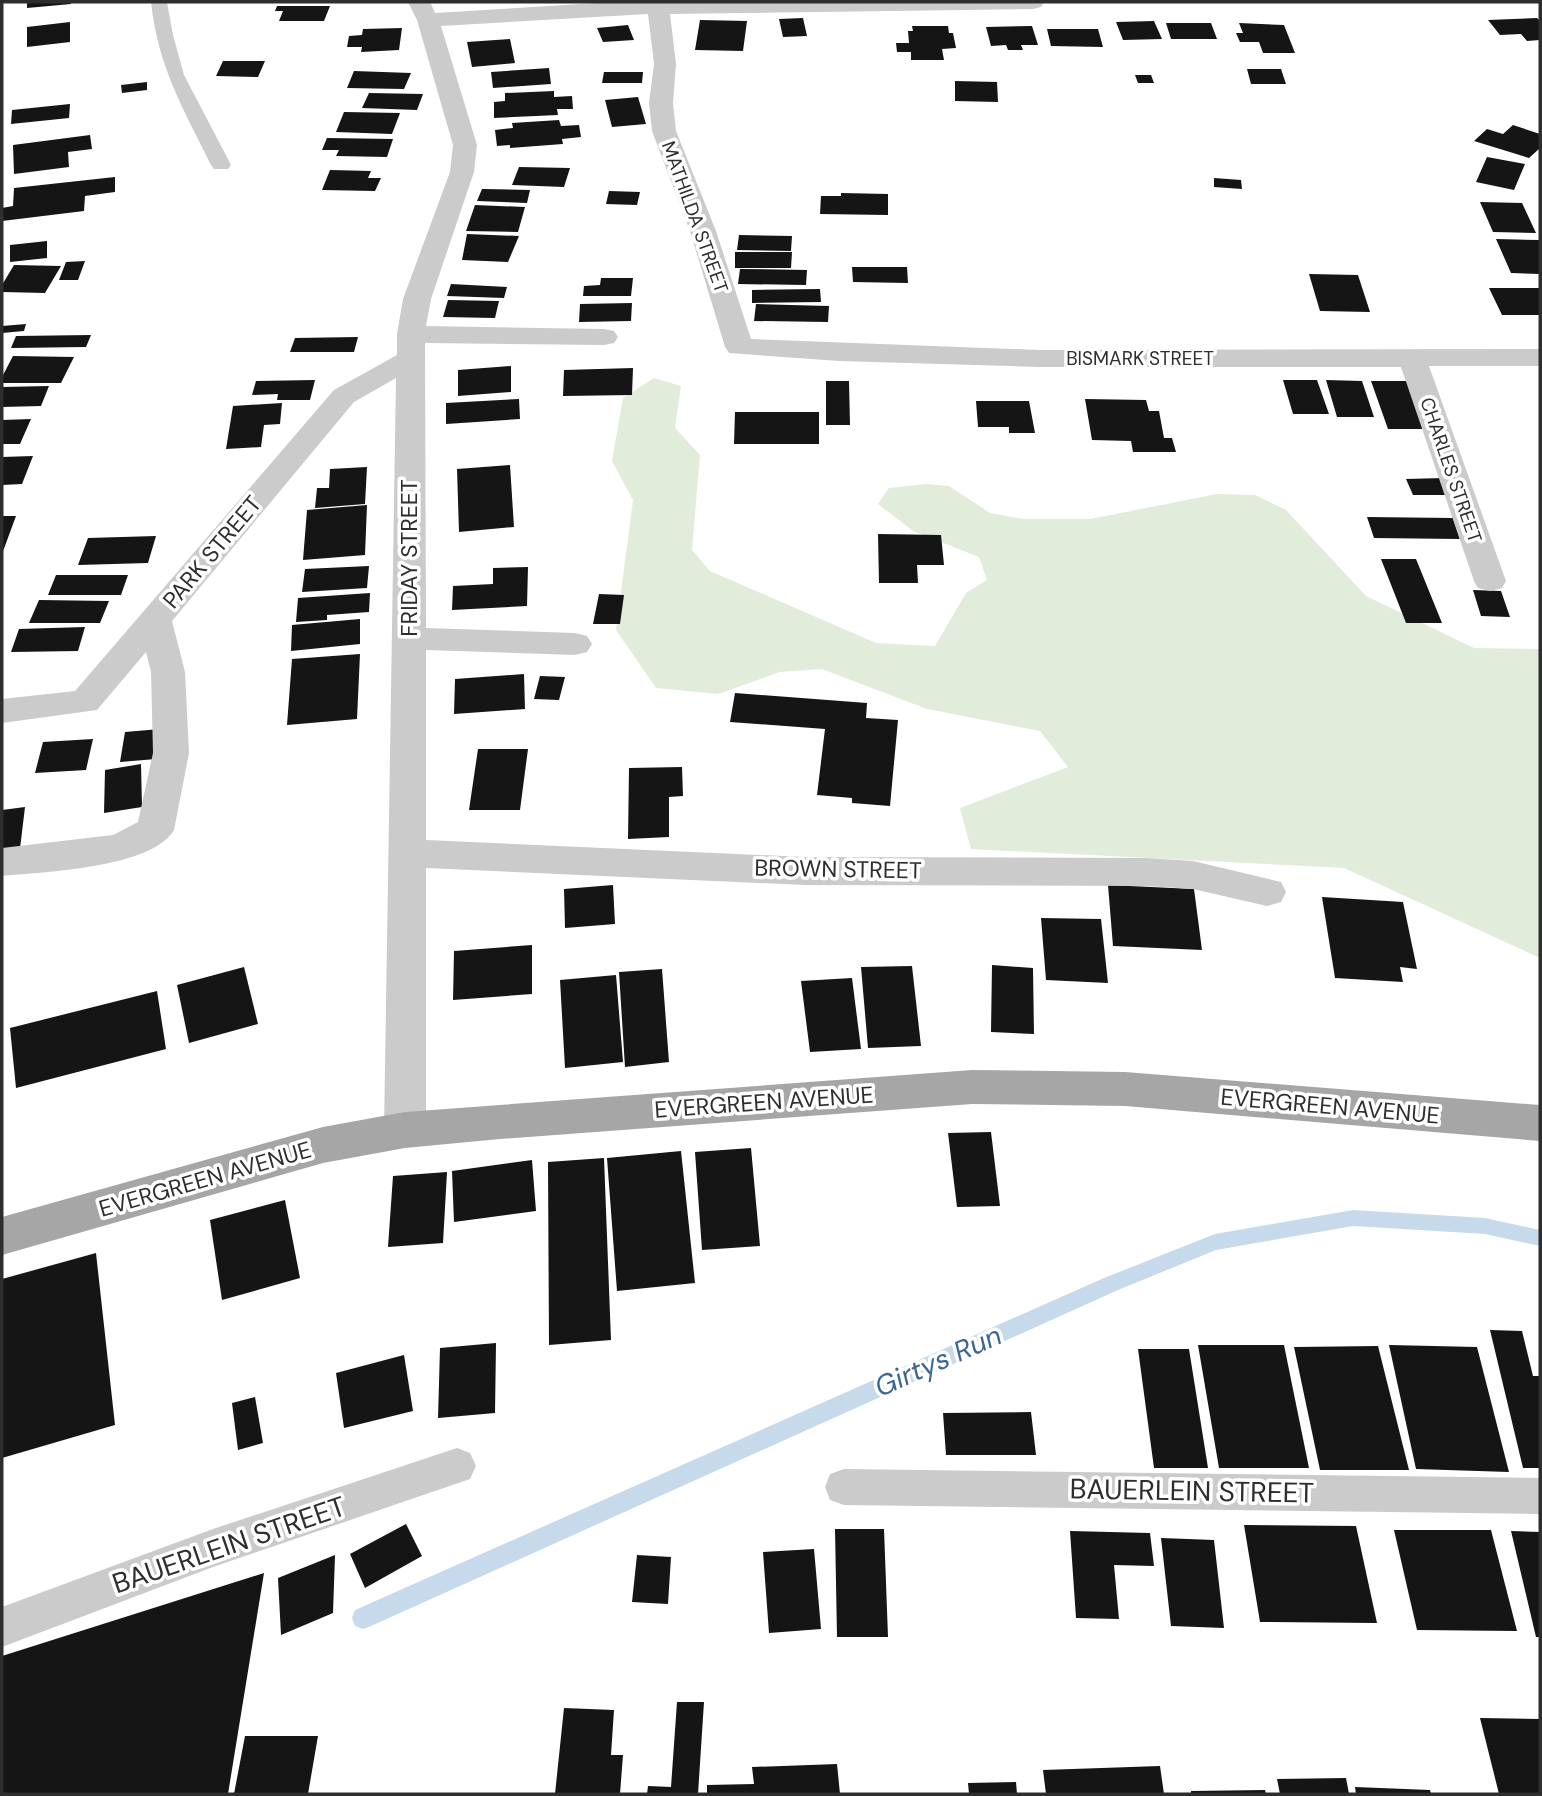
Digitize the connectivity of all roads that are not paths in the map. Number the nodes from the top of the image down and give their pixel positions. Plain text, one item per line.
1 (159, 2) edge
2 (1033, 2) edge
3 (854, 4) edge
4 (658, 5) edge
5 (423, 11) edge
6 (221, 165) dead end
7 (604, 337) dead end
8 (411, 346) junction
9 (739, 347) joint
10 (1540, 357) edge
11 (1412, 358) junction
12 (1490, 582) dead end
13 (155, 619) junction
14 (409, 638) junction
15 (575, 644) dead end
16 (2, 711) edge
17 (407, 854) junction
18 (2, 862) edge
19 (1267, 892) dead end
20 (1540, 1124) edge
21 (405, 1130) junction
22 (2, 1236) edge
23 (457, 1466) dead end
24 (844, 1487) dead end
25 (1540, 1496) edge
26 (2, 1626) edge

1 - 6 lane
2 - 3 street
3 - 4 street
4 - 5 street
4 - 9 street, MATHILDA STREET
5 - 8 street, FRIDAY STREET
7 - 8 street
8 - 13 street, PARK STREET
8 - 14 street, FRIDAY STREET
9 - 11 street, BISMARK STREET
10 - 11 street, BISMARK STREET
11 - 12 street, CHARLES STREET
13 - 16 street, PARK STREET
13 - 18 street
14 - 15 street
14 - 17 street, FRIDAY STREET
17 - 19 street, BROWN STREET
17 - 21 street, FRIDAY STREET
20 - 21 main road, EVERGREEN AVENUE
21 - 22 main road, EVERGREEN AVENUE
23 - 26 lane, BAUERLEIN STREET
24 - 25 lane, BAUERLEIN STREET

